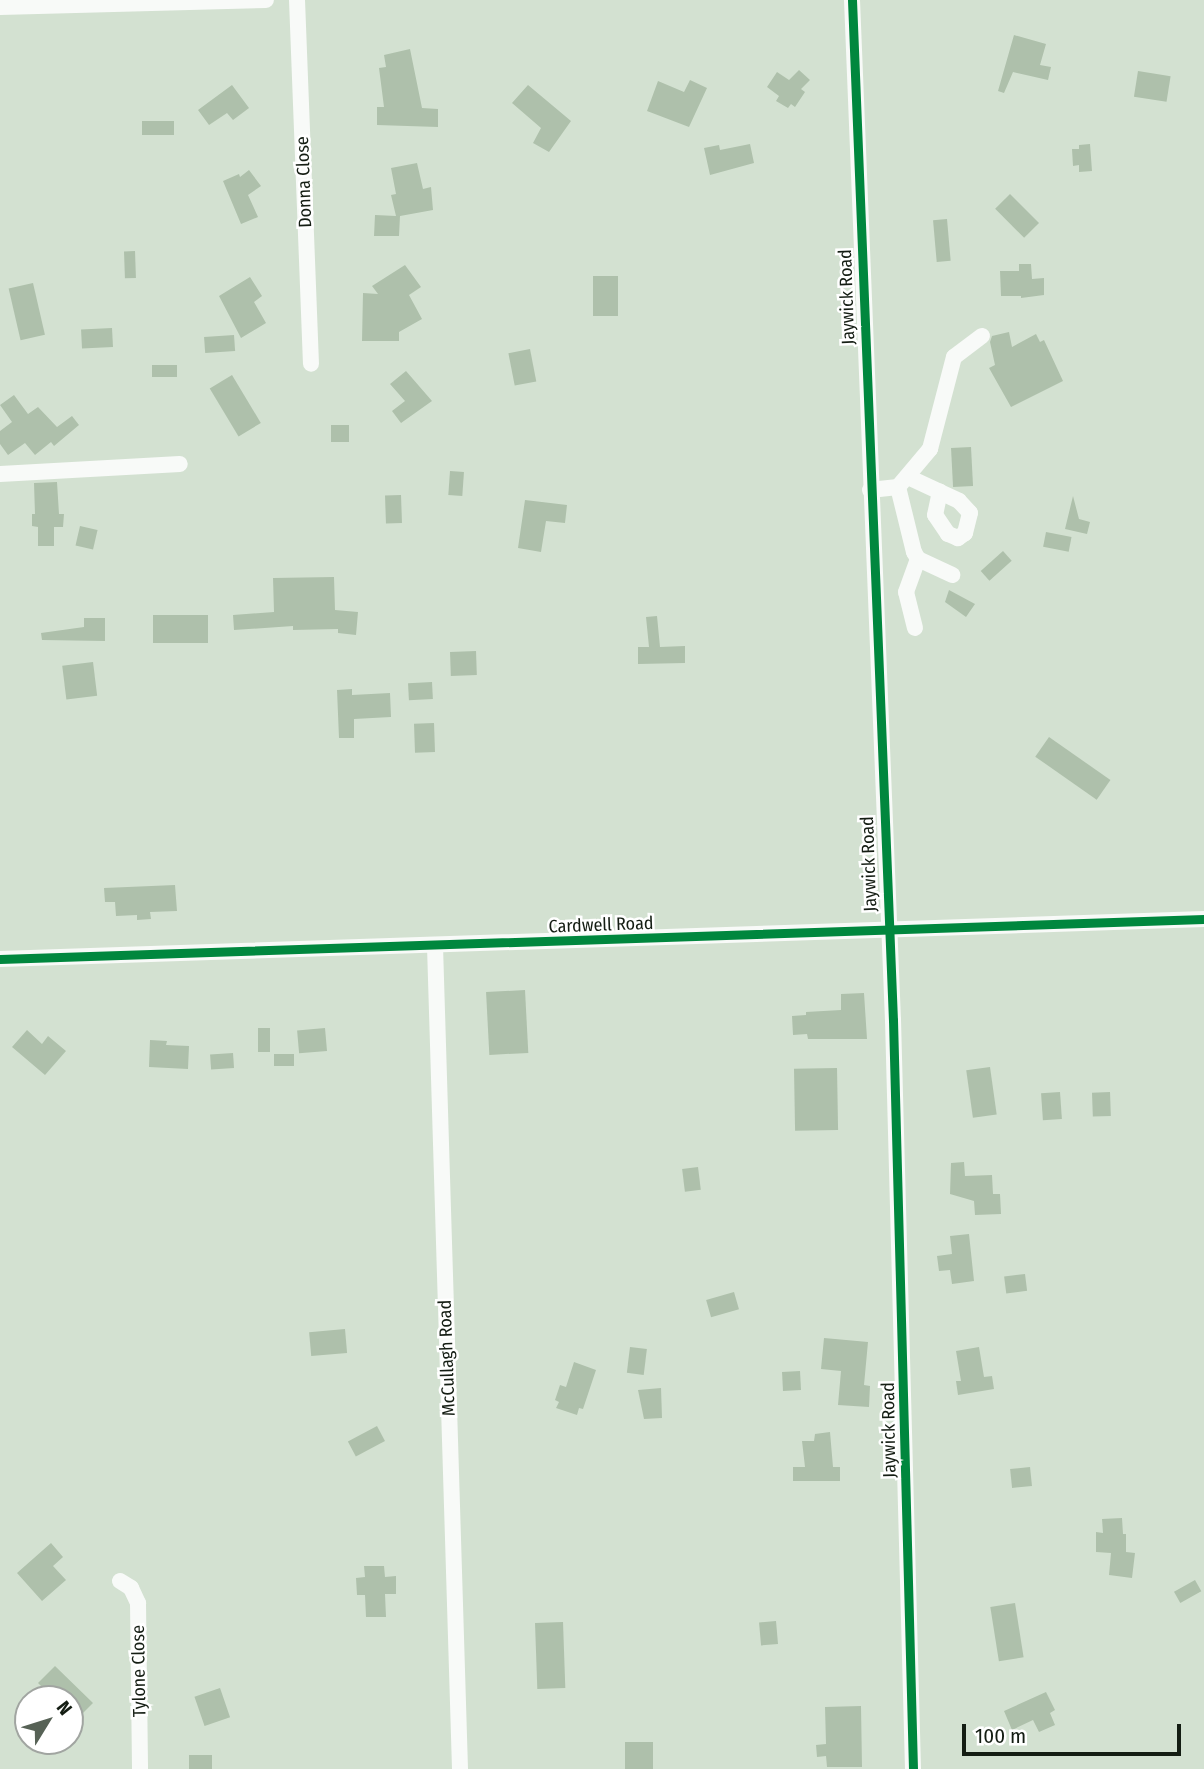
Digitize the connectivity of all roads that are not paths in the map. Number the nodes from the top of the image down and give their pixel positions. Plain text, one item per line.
1 (266, 0) edge
2 (297, 0) edge
3 (852, 0) edge
4 (0, 7) edge
5 (982, 336) dead end
6 (311, 364) dead end
7 (180, 464) dead end
8 (0, 474) edge
9 (903, 482) junction
10 (870, 490) junction
11 (940, 492) dead end
12 (918, 559) junction
13 (953, 575) dead end
14 (915, 628) dead end
15 (1204, 919) edge
16 (887, 929) junction
17 (435, 946) junction
18 (0, 960) edge
19 (120, 1581) dead end
20 (140, 1769) edge
21 (460, 1769) edge
22 (913, 1769) edge

1 - 4 street
2 - 6 street, Donna Close
3 - 10 street, Jaywick Road
5 - 9 street
7 - 8 street
9 - 10 street
9 - 11 street
9 - 12 street
10 - 16 street, Jaywick Road
12 - 13 street
12 - 14 street
15 - 16 street, Cardwell Road
16 - 17 street, Cardwell Road
16 - 22 street, Jaywick Road
17 - 18 street, Cardwell Road
17 - 21 street, McCullagh Road
19 - 20 street, Tylone Close

